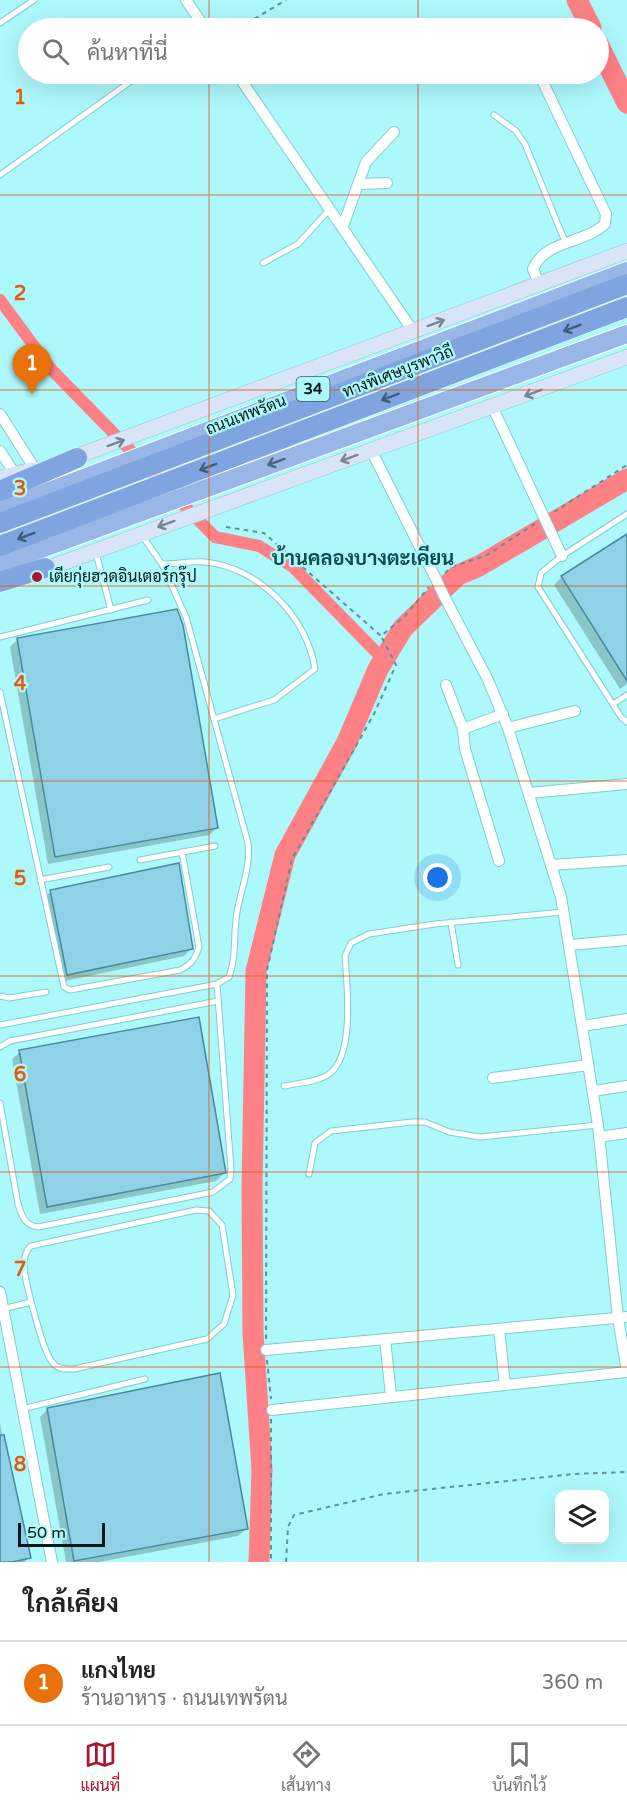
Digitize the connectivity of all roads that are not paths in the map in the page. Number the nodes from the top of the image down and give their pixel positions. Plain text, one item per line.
1 (34, 0) edge
2 (186, 0) edge
3 (198, 18) edge
4 (0, 23) edge
5 (127, 84) edge
6 (244, 84) edge
7 (544, 84) edge
8 (494, 115) dead end
9 (394, 132) dead end
10 (0, 175) edge
11 (387, 183) dead end
12 (359, 184) junction
13 (331, 208) junction
14 (343, 226) junction
15 (566, 244) junction
16 (627, 251) edge
17 (263, 263) dead end
18 (627, 271) edge
19 (539, 284) junction
20 (627, 284) edge
21 (627, 307) edge
22 (413, 331) junction
23 (627, 334) edge
24 (627, 357) edge
25 (493, 408) junction
26 (0, 414) edge
27 (371, 450) junction
28 (0, 451) edge
29 (77, 458) junction
30 (35, 469) junction
31 (7, 476) edge
32 (0, 491) edge
33 (0, 510) edge
34 (627, 514) edge
35 (0, 523) edge
36 (140, 533) junction
37 (0, 546) edge
38 (95, 549) junction
39 (562, 556) junction
40 (0, 564) edge
41 (162, 564) junction
42 (45, 568) junction
43 (0, 582) edge
44 (0, 589) edge
45 (148, 600) dead end
46 (111, 610) junction
47 (0, 637) edge
48 (446, 685) dead end
49 (0, 692) edge
50 (627, 695) edge
51 (613, 704) junction
52 (575, 711) dead end
53 (503, 714) junction
54 (214, 719) junction
55 (627, 722) edge
56 (508, 728) junction
57 (463, 729) junction
58 (627, 784) edge
59 (529, 793) junction
60 (215, 846) dead end
61 (182, 852) junction
62 (140, 860) dead end
63 (627, 860) edge
64 (499, 861) dead end
65 (551, 865) junction
66 (109, 867) dead end
67 (40, 880) junction
68 (564, 912) junction
69 (451, 922) junction
70 (627, 940) edge
71 (570, 945) junction
72 (458, 964) dead end
73 (217, 984) junction
74 (46, 992) dead end
75 (0, 996) edge
76 (218, 1001) junction
77 (627, 1019) edge
78 (0, 1025) edge
79 (583, 1026) junction
80 (0, 1047) edge
81 (588, 1065) junction
82 (493, 1078) dead end
83 (284, 1086) dead end
84 (627, 1086) edge
85 (593, 1091) junction
86 (0, 1103) edge
87 (598, 1131) junction
88 (627, 1133) edge
89 (3, 1154) edge
90 (309, 1174) dead end
91 (0, 1292) edge
92 (31, 1302) junction
93 (3, 1316) edge
94 (623, 1317) edge
95 (499, 1329) junction
96 (385, 1339) junction
97 (266, 1350) dead end
98 (627, 1372) edge
99 (144, 1378) dead end
100 (505, 1385) junction
101 (391, 1396) junction
102 (22, 1409) junction
103 (272, 1410) dead end
104 (52, 1562) edge

1 - 4 lane
2 - 3 street
5 - 10 lane
6 - 13 street
7 - 15 street
8 - 15 lane
9 - 12 street
11 - 12 street
12 - 14 street
13 - 14 street
13 - 17 lane
14 - 22 street
15 - 19 street
16 - 19 main road, ถนนเทพรัตน / 34
18 - 33 highway, ถนนเทพรัตน / 34
22 -> 19 main road, ถนนเทพรัตน / 34
20 - 35 highway, ทางพิเศษบูรพาวิถี
21 -> 37 highway, ทางพิเศษบูรพาวิถี
29 -> 22 main road, ถนนเทพรัตน / 34
23 -> 40 highway
24 -> 25 main road
25 - 27 main road
25 - 39 street
26 - 30 street
27 -> 36 main road
27 - 53 street, bridge
28 - 31 street
29 - 30 main road, ถนนเทพรัตน / 34
29 - 32 highway
30 - 31 main road, ถนนเทพรัตน / 34
34 - 39 lane
36 - 38 main road
36 - 41 lane
38 - 42 main road
38 - 46 lane
39 - 51 lane
41 - 54 lane
41 - 54 lane
42 - 43 highway
42 - 44 main road
45 - 46 lane
46 - 47 lane
48 - 57 street
49 - 67 lane
50 - 51 lane
51 - 55 lane
52 - 56 street
53 - 56 street
53 - 57 street
54 - 73 lane
56 - 59 street
57 - 64 street
58 - 59 street
59 - 65 street
60 - 61 lane
61 - 62 lane
61 - 67 lane
63 - 65 street
65 - 68 street
66 - 67 lane
68 - 69 lane
68 - 71 street
69 - 72 lane
69 - 83 lane
70 - 71 street
71 - 79 street
73 - 76 lane
73 - 78 lane
74 - 75 lane
76 - 80 lane
76 - 89 lane
77 - 79 street
79 - 81 street
81 - 82 street
81 - 85 street
84 - 85 street
85 - 87 street
86 - 89 lane
87 - 88 street
87 - 90 lane
87 - 94 street
91 - 93 street
92 - 92 lane
92 - 93 lane
93 - 102 street
94 - 95 street
94 - 98 street
95 - 96 street
95 - 100 street
96 - 97 street
96 - 101 street
98 - 100 street
99 - 102 lane
100 - 101 street
101 - 103 street
102 - 104 street

